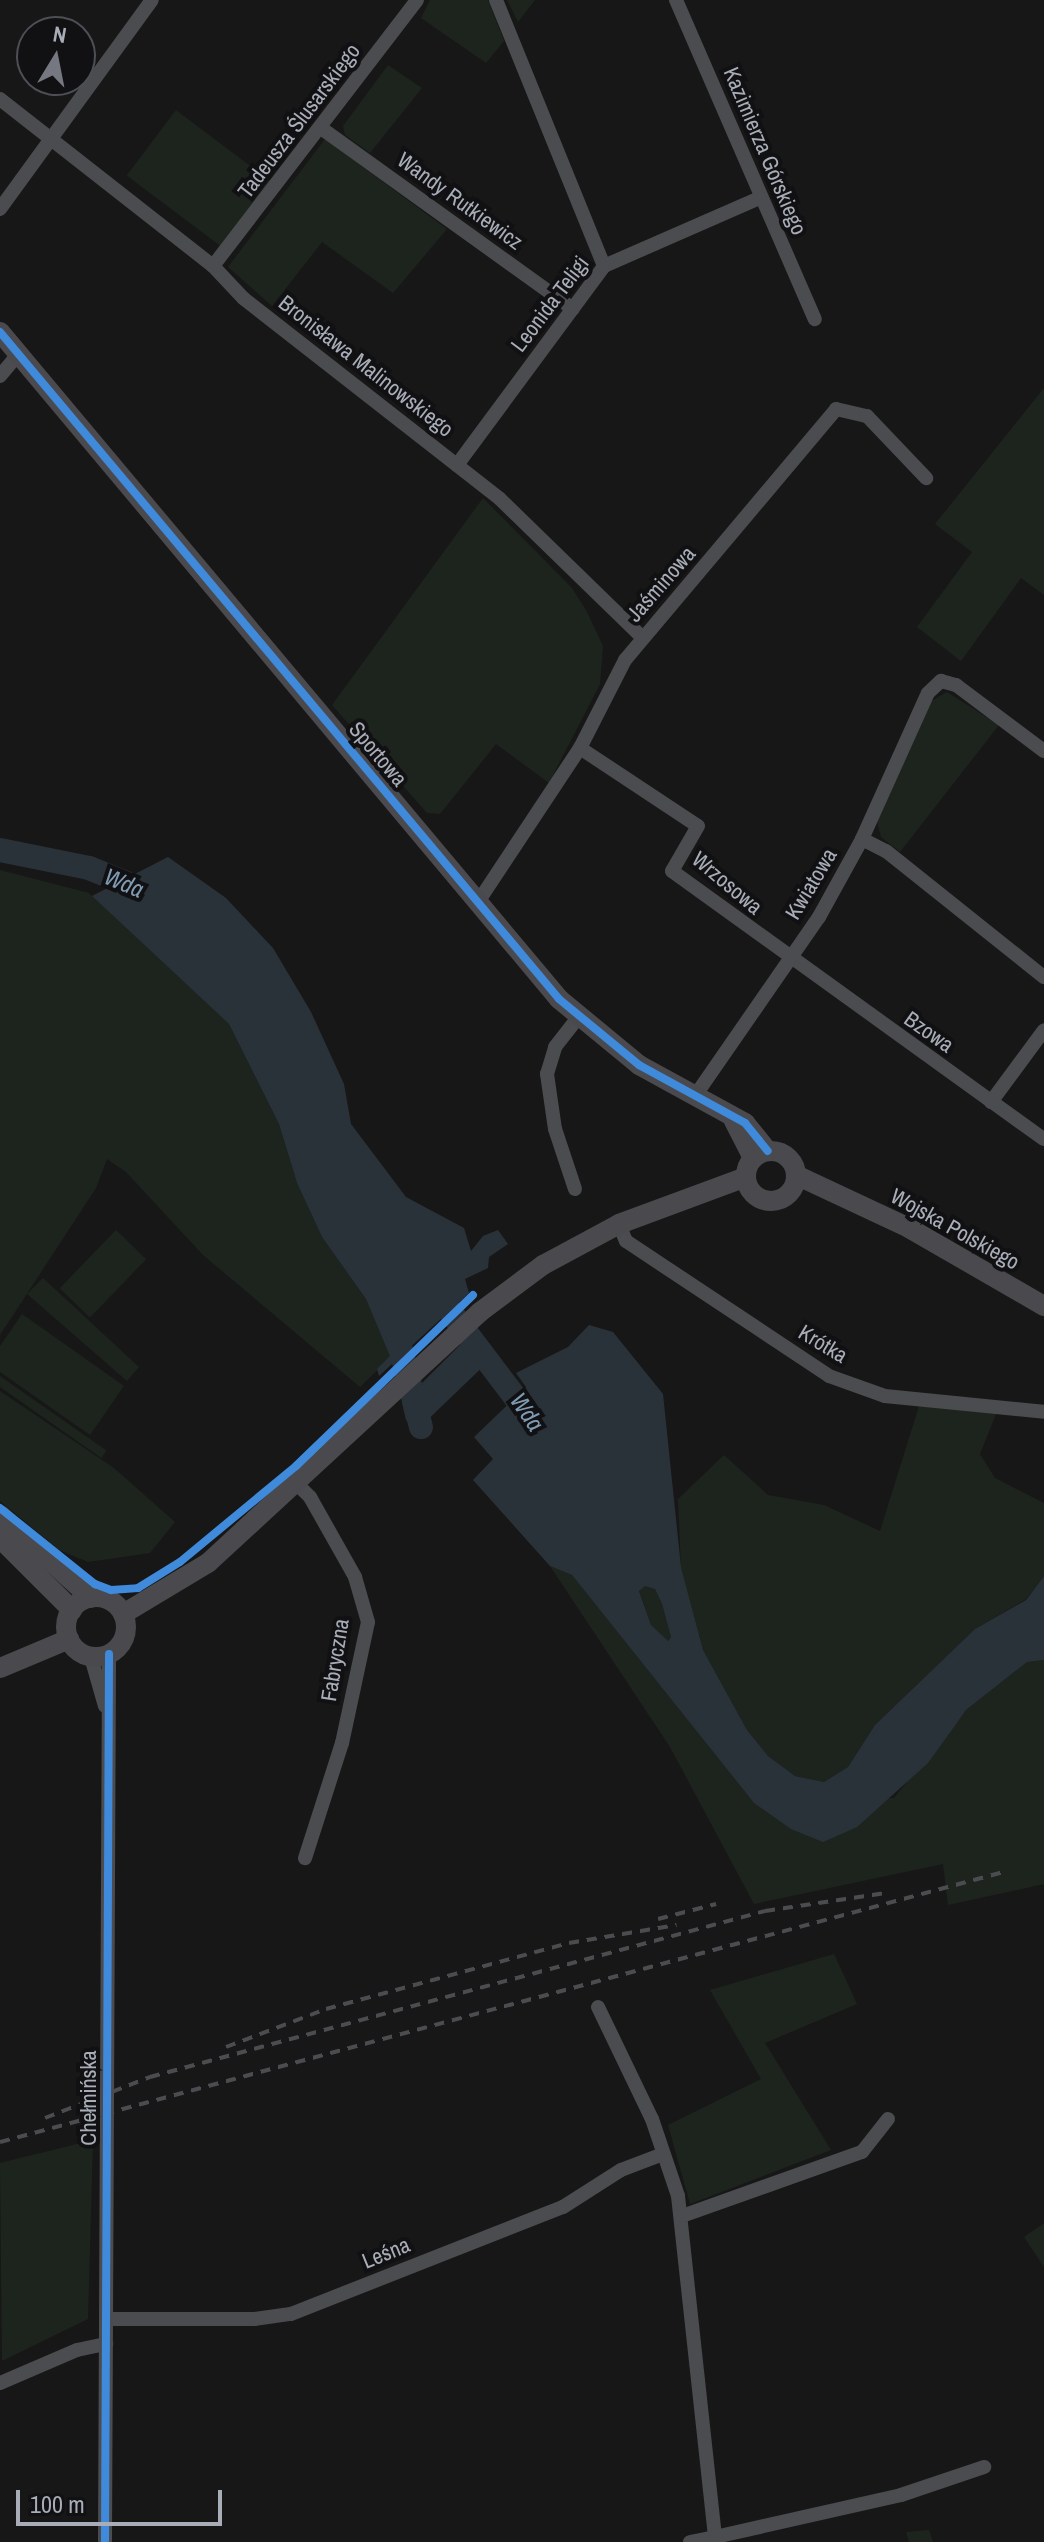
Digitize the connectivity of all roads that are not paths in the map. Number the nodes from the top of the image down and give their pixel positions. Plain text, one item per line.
1 (152, 0) edge
2 (417, 0) edge
3 (496, 0) edge
4 (676, 0) edge
5 (0, 99) edge
6 (321, 128) junction
7 (53, 139) junction
8 (760, 198) junction
9 (0, 209) edge
10 (213, 266) junction
11 (604, 266) junction
12 (573, 309) junction
13 (815, 319) dead end
14 (0, 332) edge
15 (19, 353) junction
16 (0, 376) edge
17 (457, 465) junction
18 (926, 478) dead end
19 (643, 638) junction
20 (580, 748) junction
21 (1044, 751) edge
22 (862, 839) junction
23 (478, 902) junction
24 (789, 960) junction
25 (1044, 977) edge
26 (578, 1018) junction
27 (1044, 1030) edge
28 (695, 1096) junction
29 (991, 1102) junction
30 (1044, 1139) edge
31 (754, 1169) junction
32 (793, 1183) junction
33 (575, 1189) dead end
34 (619, 1224) junction
35 (1044, 1306) edge
36 (1044, 1412) edge
37 (296, 1483) junction
38 (0, 1515) edge
39 (0, 1538) edge
40 (91, 1598) junction
41 (72, 1610) junction
42 (123, 1614) junction
43 (69, 1639) junction
44 (100, 1656) junction
45 (0, 1668) edge
46 (305, 1858) dead end
47 (598, 2007) dead end
48 (888, 2119) dead end
49 (663, 2154) junction
50 (682, 2216) junction
51 (106, 2319) junction
52 (106, 2344) junction
53 (0, 2383) edge
54 (984, 2467) dead end
55 (715, 2540) edge
56 (105, 2542) edge
57 (690, 2542) edge

1 - 7 street
2 - 6 street, Tadeusza Ślusarskiego
3 - 11 street
4 - 8 street, Kazimierza Górskiego
5 - 7 street, Bronisława Malinowskiego
6 - 10 street, Tadeusza Ślusarskiego
6 - 12 street, Wandy Rutkiewicz
7 - 9 street
7 - 10 street, Bronisława Malinowskiego
8 - 11 street, Leonida Teligi
8 - 13 street, Kazimierza Górskiego
10 - 17 street, Bronisława Malinowskiego
11 - 12 street, Leonida Teligi
12 - 17 street, Leonida Teligi
14 - 15 street, Sportowa
15 - 16 street
15 - 23 street, Sportowa
17 - 19 street, Bronisława Malinowskiego
18 - 19 street, Jaśminowa
19 - 20 street, Jaśminowa
20 - 23 street, Jaśminowa
20 - 24 street, Wrzosowa
21 - 22 street, Kwiatowa
22 - 24 street, Kwiatowa
22 - 25 street
23 - 26 street, Sportowa
24 - 28 street, Kwiatowa
24 - 29 street, Bzowa
26 - 28 street, Sportowa
26 - 33 street
27 - 29 street
28 - 31 street, Sportowa
29 - 30 street, Bzowa
31 - 32 street
31 - 32 street, Wojska Polskiego
31 - 34 street
32 - 35 street, Wojska Polskiego
34 - 36 street, Krótka
34 - 37 street
37 - 42 street
37 - 46 street, Fabryczna
38 - 40 street
39 - 41 street
40 - 41 street
40 - 42 street
41 - 43 street
42 - 44 street
43 - 44 street
43 - 45 street
44 - 51 street, Chełmińska
47 - 49 street
48 - 50 street
49 - 50 street
49 - 51 street, Leśna
50 - 55 street
51 - 52 street, Chełmińska
52 - 53 street
52 - 56 street, Chełmińska
54 - 55 street
55 - 57 street

